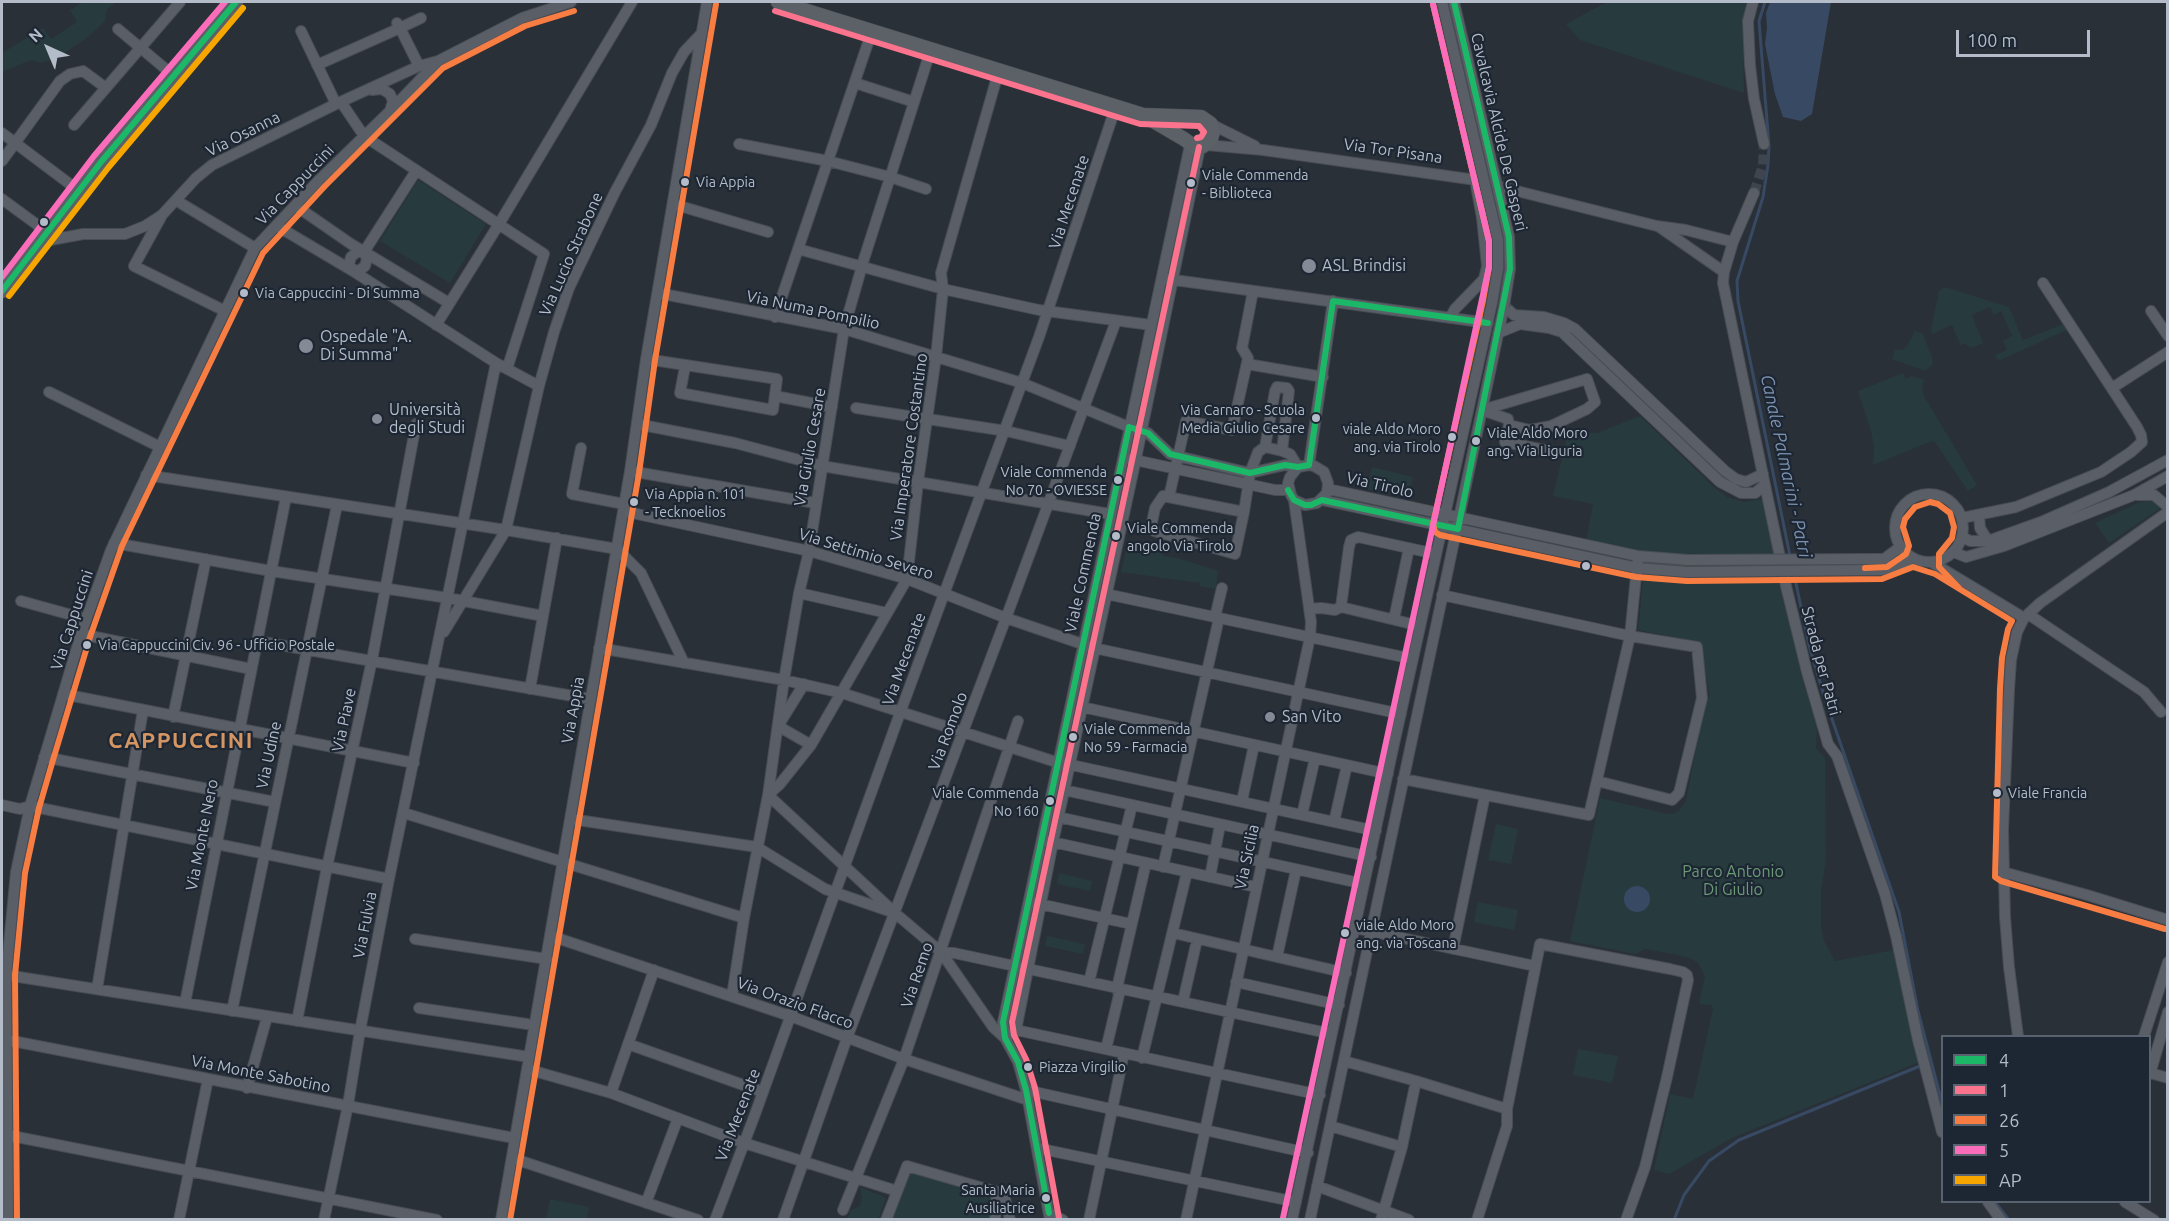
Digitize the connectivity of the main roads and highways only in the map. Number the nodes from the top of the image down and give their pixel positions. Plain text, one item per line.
1 (236, 2) edge
2 (778, 2) edge
3 (1143, 115) junction
4 (1193, 118) junction
5 (1195, 144) junction
6 (4, 283) edge

1 - 6 main road
2 - 3 main road, Via Tor Pisana
3 - 4 main road, Via Tor Pisana
3 - 5 main road, Via Tor Pisana
4 - 5 main road
4 - 5 main road, Via Tor Pisana

